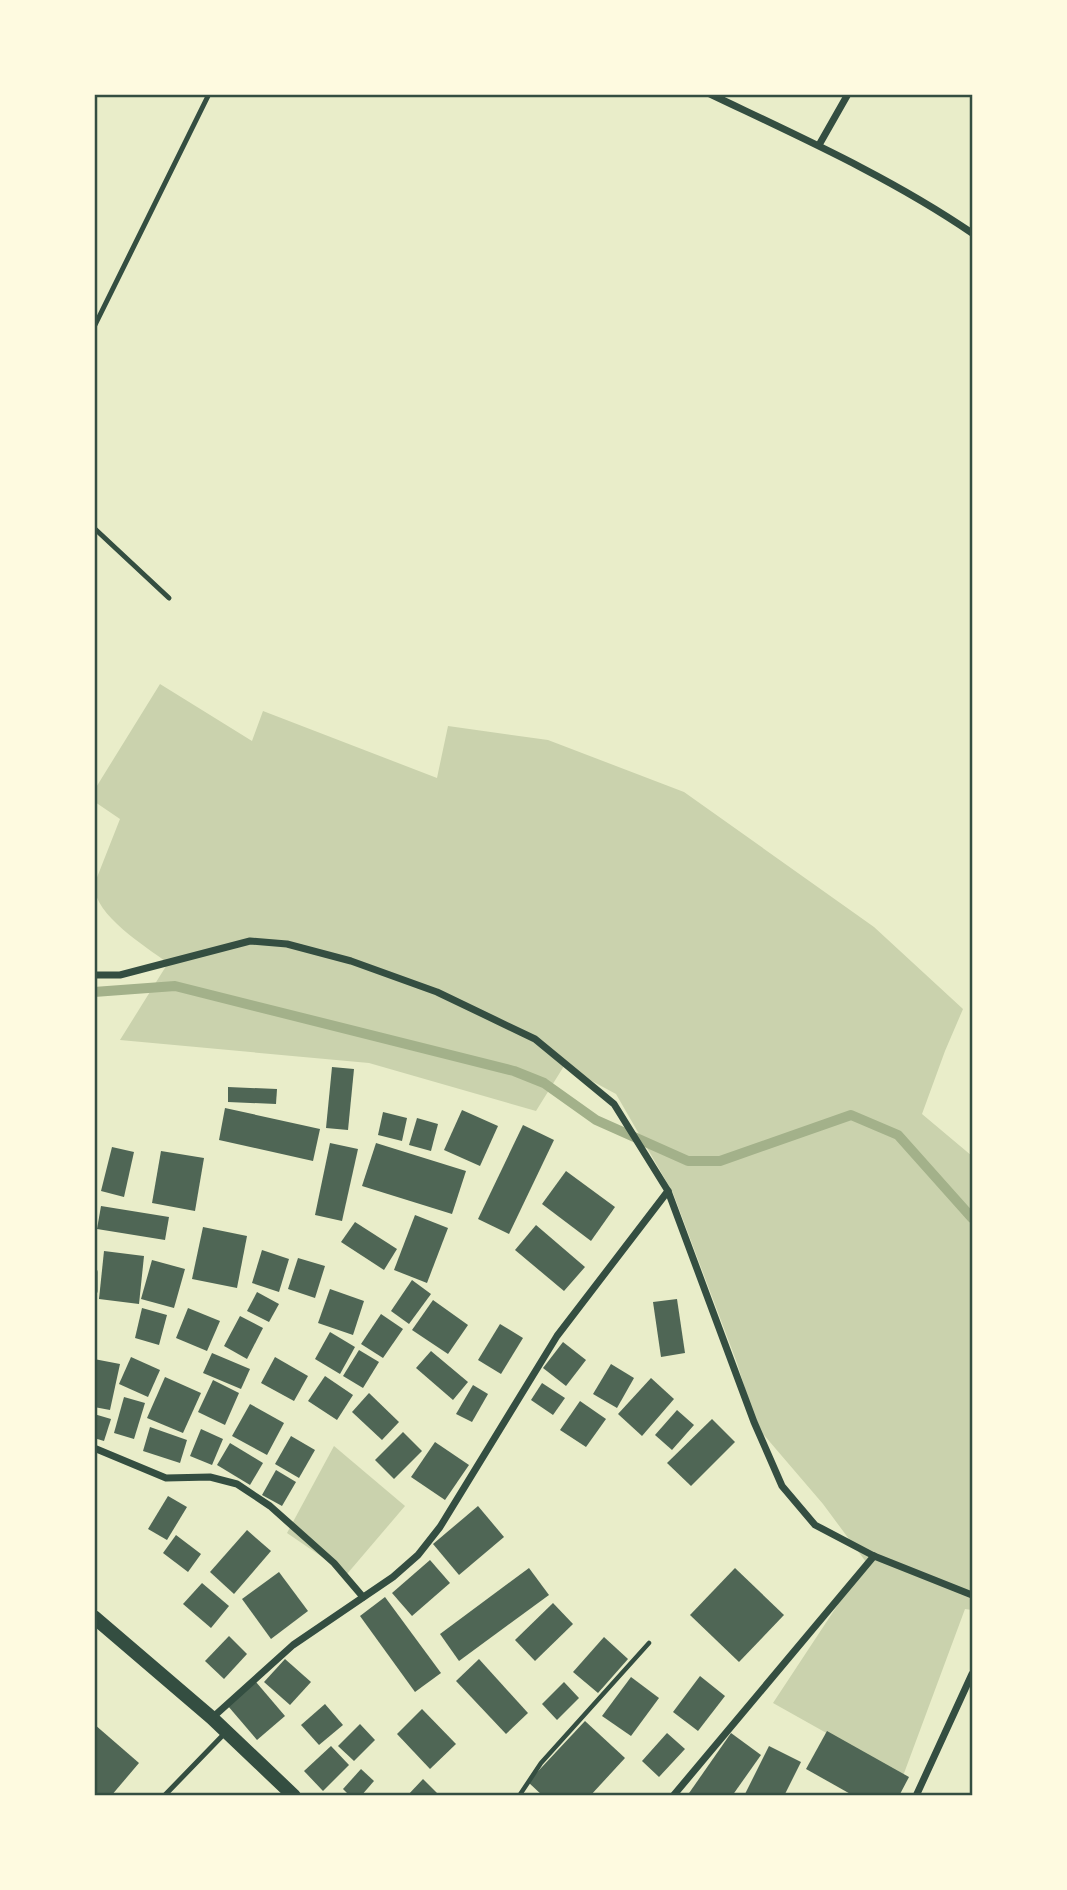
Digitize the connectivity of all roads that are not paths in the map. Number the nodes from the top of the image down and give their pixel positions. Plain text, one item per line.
1 (209, 94) edge
2 (710, 94) edge
3 (848, 94) edge
4 (819, 145) junction
5 (972, 233) edge
6 (94, 327) edge
7 (94, 528) edge
8 (169, 598) dead end
9 (94, 975) edge
10 (668, 1191) junction
11 (94, 1272) edge
12 (94, 1292) edge
13 (94, 1448) edge
14 (874, 1556) junction
15 (972, 1595) edge
16 (363, 1597) junction
17 (94, 1617) edge
18 (972, 1674) edge
19 (212, 1718) junction
20 (226, 1732) junction
21 (164, 1796) edge
22 (294, 1796) edge
23 (673, 1796) edge
24 (916, 1796) edge

1 - 6 lane
2 - 4 street
3 - 4 street
4 - 5 street
7 - 8 lane
9 - 10 street
10 - 14 street
10 - 16 street
11 - 12 street
13 - 16 street
14 - 15 street
14 - 23 street
16 - 19 street
17 - 19 main road
18 - 24 street
19 - 20 main road
20 - 21 lane
20 - 22 main road

